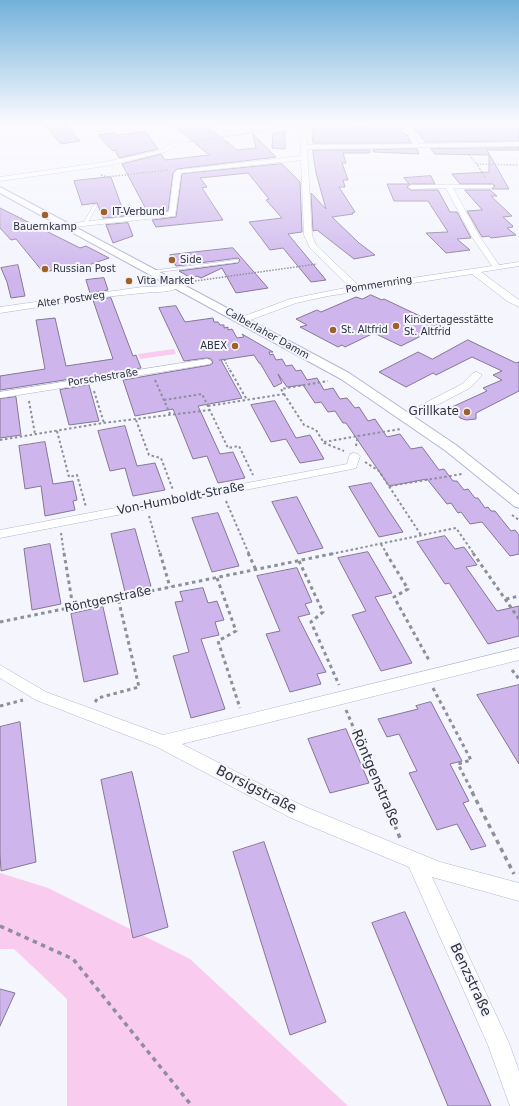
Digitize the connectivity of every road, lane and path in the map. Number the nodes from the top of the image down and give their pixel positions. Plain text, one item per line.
1 (31, 175) edge
2 (100, 175) dead end
3 (129, 175) edge
4 (177, 175) edge
5 (305, 175) edge
6 (484, 175) edge
7 (0, 179) edge
8 (448, 186) junction
9 (491, 186) joint
10 (411, 187) dead end
11 (0, 190) edge
12 (95, 206) dead end
13 (84, 224) junction
14 (65, 226) junction
15 (236, 261) dead end
16 (329, 263) junction
17 (519, 264) edge
18 (497, 267) junction
19 (474, 271) junction
20 (151, 272) junction
21 (172, 283) junction
22 (356, 288) junction
23 (519, 304) edge
24 (0, 310) edge
25 (242, 320) junction
26 (207, 362) joint
27 (151, 371) junction
28 (477, 375) dead end
29 (345, 376) junction
30 (91, 380) junction
31 (27, 391) junction
32 (284, 394) junction
33 (0, 395) edge
34 (164, 400) junction
35 (247, 400) junction
36 (208, 406) junction
37 (210, 410) junction
38 (170, 414) junction
39 (406, 417) junction
40 (136, 420) junction
41 (104, 423) junction
42 (420, 426) junction
43 (57, 431) junction
44 (35, 434) junction
45 (358, 436) junction
46 (0, 440) edge
47 (324, 443) junction
48 (354, 456) junction
49 (480, 471) junction
50 (257, 484) junction
51 (390, 486) junction
52 (222, 491) junction
53 (176, 500) junction
54 (519, 503) edge
55 (146, 506) junction
56 (88, 517) junction
57 (59, 522) junction
58 (0, 534) edge
59 (421, 535) junction
60 (381, 544) junction
61 (299, 561) junction
62 (256, 570) junction
63 (217, 578) junction
64 (170, 587) junction
65 (519, 596) edge
66 (118, 598) junction
67 (506, 599) junction
68 (73, 607) junction
69 (519, 619) edge
70 (0, 622) edge
71 (519, 654) edge
72 (0, 671) edge
73 (432, 676) junction
74 (343, 698) junction
75 (86, 713) junction
76 (244, 722) junction
77 (163, 742) junction
78 (412, 860) junction
79 (517, 884) edge
80 (0, 926) edge
81 (519, 1101) edge
82 (192, 1106) edge

1 - 7 street
2 - 3 path
4 - 13 street
5 - 16 street
6 - 9 path
8 - 9 street
8 - 10 street
8 - 18 street
11 - 14 street, Calberlaher Damm
12 - 13 lane
13 - 14 street
14 - 20 street, Calberlaher Damm
15 - 20 lane
16 - 21 path
16 - 22 street
17 - 18 street, Pommernring
18 - 19 street, Pommernring
19 - 22 street, Pommernring
19 - 23 street
20 - 21 street, Calberlaher Damm
21 - 24 street, Alter Postweg
21 - 25 street, Calberlaher Damm
22 - 25 street, Pommernring
25 - 29 street, Calberlaher Damm
26 - 27 street, Porschestraße
26 - 35 path
27 - 30 street, Porschestraße
27 - 34 path
28 - 39 street
29 - 32 path
29 - 39 street, Calberlaher Damm
30 - 31 street, Porschestraße
30 - 41 path
31 - 33 street, Porschestraße
31 - 44 path
32 - 35 path
32 - 47 path
34 - 36 path
34 - 38 path
35 - 36 path
36 - 37 path
37 - 38 path
37 - 50 path
38 - 40 path
39 - 42 street, Calberlaher Damm
40 - 41 path
40 - 53 path
41 - 43 path
42 - 45 path
42 - 49 street, Calberlaher Damm
43 - 44 path
43 - 56 path
44 - 46 path
45 - 47 path
45 - 48 path
47 - 48 path
48 - 50 street, Von-Humboldt-Straße
48 - 51 path
49 - 51 path
49 - 54 street, Calberlaher Damm
50 - 52 street, Von-Humboldt-Straße
51 - 59 path
52 - 53 street, Von-Humboldt-Straße
52 - 62 path
53 - 55 street, Von-Humboldt-Straße
55 - 56 street, Von-Humboldt-Straße
55 - 64 path
56 - 57 street, Von-Humboldt-Straße
57 - 58 street, Von-Humboldt-Straße
57 - 68 path
59 - 60 path, Röntgenstraße
59 - 67 path, Röntgenstraße
60 - 61 path, Röntgenstraße
60 - 73 path
61 - 62 path, Röntgenstraße
61 - 74 path, Röntgenstraße
62 - 63 path, Röntgenstraße
63 - 64 path, Röntgenstraße
63 - 76 path
64 - 66 path, Röntgenstraße
65 - 67 path
66 - 68 path, Röntgenstraße
66 - 75 path
67 - 69 path
68 - 70 path, Röntgenstraße
71 - 73 street
72 - 75 street, Borsigstraße
73 - 74 street
73 - 79 path
74 - 76 street
74 - 78 path, Röntgenstraße
75 - 77 street, Borsigstraße
76 - 77 street
77 - 78 street, Borsigstraße
78 - 79 street, Borsigstraße
78 - 81 street, Benzstraße
80 - 82 path

